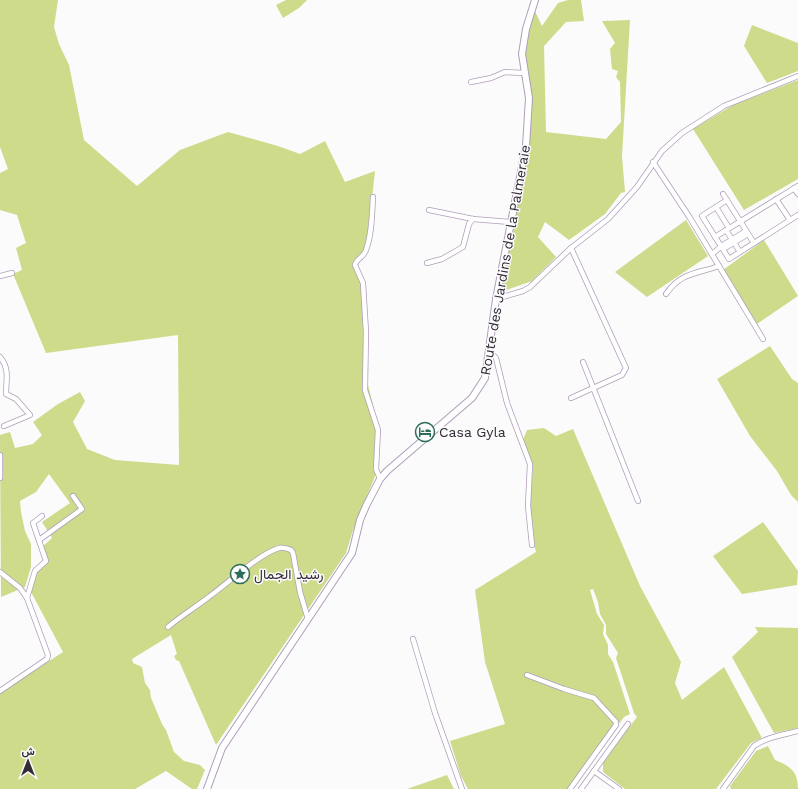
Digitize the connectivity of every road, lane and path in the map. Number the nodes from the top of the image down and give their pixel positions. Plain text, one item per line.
1 (535, 0) edge
2 (525, 73) junction
3 (798, 76) edge
4 (471, 82) dead end
5 (653, 162) junction
6 (796, 187) edge
7 (723, 194) dead end
8 (798, 194) edge
9 (373, 197) dead end
10 (776, 199) junction
11 (727, 200) junction
12 (716, 207) junction
13 (429, 210) dead end
14 (798, 215) edge
15 (473, 219) junction
16 (790, 220) junction
17 (510, 222) junction
18 (740, 222) junction
19 (728, 229) junction
20 (747, 232) junction
21 (715, 238) junction
22 (733, 241) junction
23 (754, 243) junction
24 (571, 248) junction
25 (721, 248) junction
26 (740, 252) junction
27 (712, 254) junction
28 (427, 263) dead end
29 (719, 266) junction
30 (12, 273) dead end
31 (0, 276) edge
32 (666, 294) dead end
33 (496, 299) junction
34 (763, 339) dead end
35 (489, 352) junction
36 (0, 357) edge
37 (583, 362) dead end
38 (594, 388) junction
39 (571, 398) dead end
40 (4, 426) dead end
41 (0, 455) edge
42 (0, 478) edge
43 (380, 479) junction
44 (73, 496) dead end
45 (638, 501) dead end
46 (42, 516) dead end
47 (39, 540) junction
48 (532, 545) dead end
49 (0, 572) edge
50 (27, 598) junction
51 (308, 619) junction
52 (168, 627) dead end
53 (413, 639) dead end
54 (527, 675) dead end
55 (0, 691) edge
56 (628, 724) dead end
57 (798, 731) edge
58 (594, 771) junction
59 (207, 789) edge
60 (462, 789) edge
61 (570, 789) edge
62 (581, 789) edge
63 (619, 789) edge
64 (723, 789) edge

1 - 2 street, Route des Jardins de la Palmeraie
2 - 4 street
2 - 17 street, Route des Jardins de la Palmeraie
3 - 5 street
5 - 24 street
5 - 27 street
6 - 8 street
6 - 10 street
7 - 11 street
9 - 43 street
10 - 16 street
10 - 18 street
11 - 12 street
11 - 18 street
12 - 19 street
12 - 21 street
13 - 15 street
14 - 16 street
15 - 17 street
15 - 28 street
16 - 23 street
17 - 33 street, Route des Jardins de la Palmeraie
18 - 19 street
18 - 20 street
19 - 21 street
19 - 22 street
20 - 22 street
20 - 23 street
21 - 25 street
22 - 25 street
22 - 26 street
23 - 26 street
24 - 33 street
24 - 38 street
25 - 26 street
25 - 27 street
27 - 29 street
29 - 32 street
29 - 34 street
30 - 31 street
33 - 35 street, Route des Jardins de la Palmeraie
35 - 43 street, Route des Jardins de la Palmeraie
35 - 48 street
36 - 40 street
37 - 38 street
38 - 39 street
38 - 45 street
41 - 42 street
43 - 51 street, Route des Jardins de la Palmeraie
44 - 47 street
46 - 47 street
47 - 50 street
49 - 50 street
50 - 55 street
51 - 52 street
51 - 59 street, Route des Jardins de la Palmeraie
53 - 60 street
54 - 61 street
56 - 58 street
57 - 64 street
58 - 62 street
58 - 63 street

